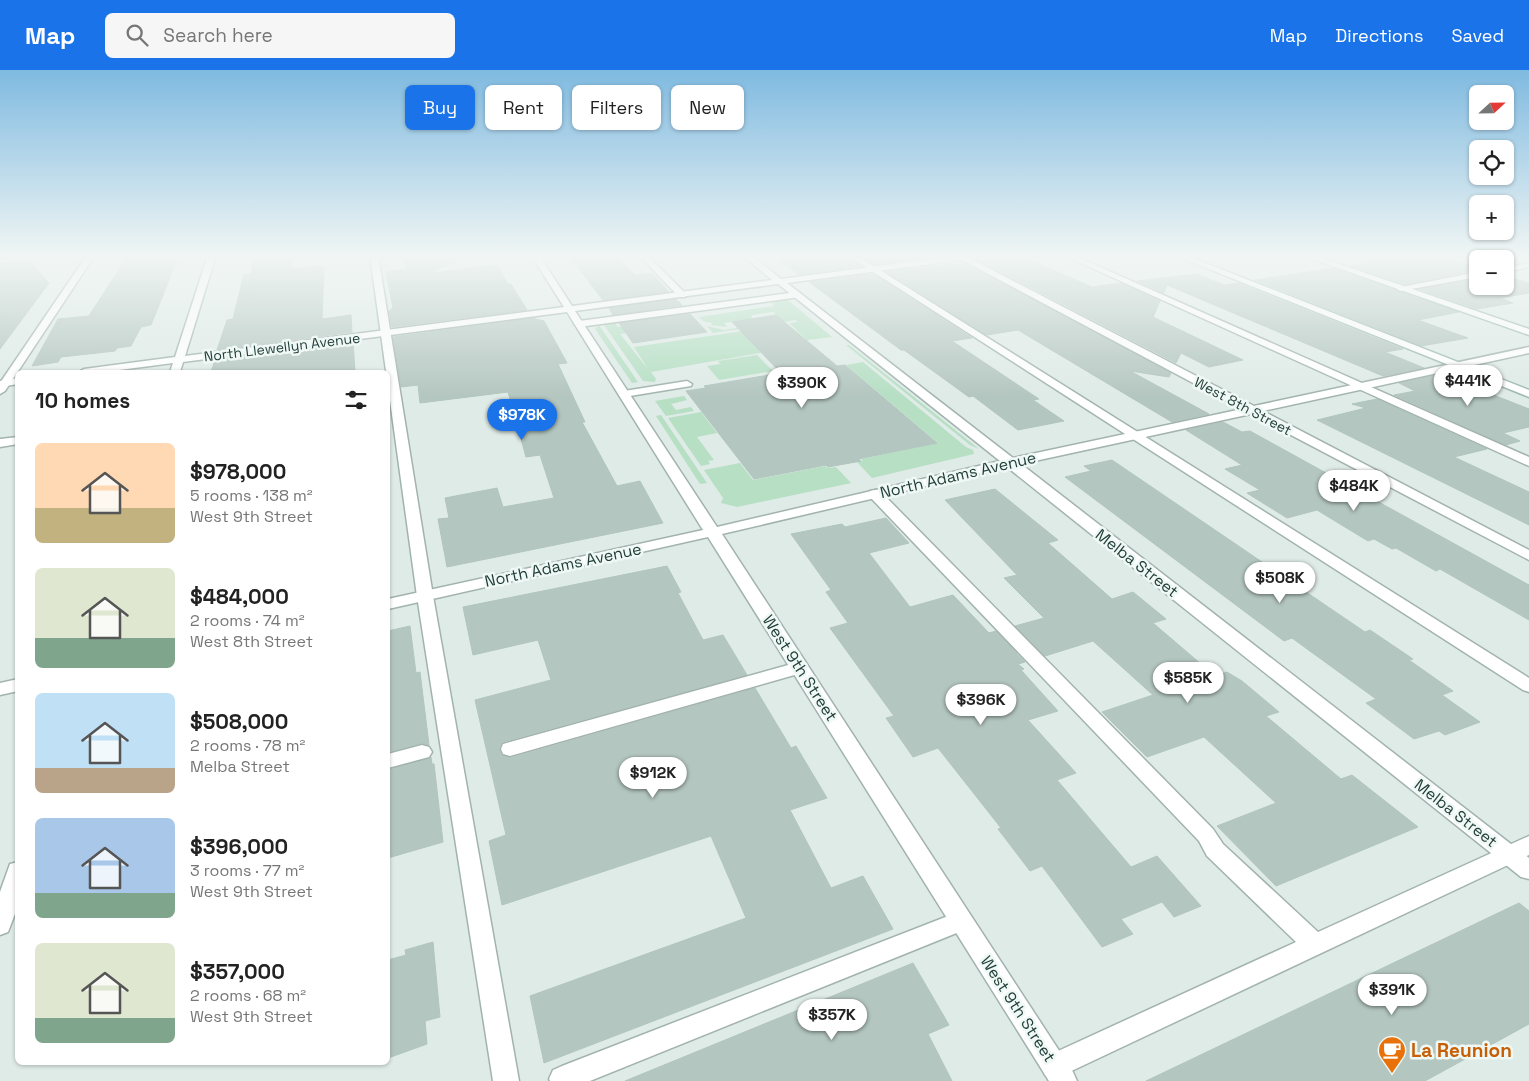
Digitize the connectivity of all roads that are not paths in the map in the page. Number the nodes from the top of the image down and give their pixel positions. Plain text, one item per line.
1 (59, 302) edge
2 (197, 302) edge
3 (381, 302) edge
4 (565, 302) edge
5 (628, 302) edge
6 (743, 302) edge
7 (806, 302) edge
8 (925, 302) edge
9 (1047, 302) edge
10 (1172, 302) edge
11 (1297, 302) edge
12 (1442, 302) edge
13 (570, 310) junction
14 (579, 324) junction
15 (1529, 332) edge
16 (386, 334) junction
17 (1529, 350) edge
18 (178, 360) junction
19 (1459, 366) junction
20 (100, 370) edge
21 (176, 370) edge
22 (15, 382) edge
23 (687, 384) dead end
24 (2, 386) edge
25 (1362, 387) junction
26 (624, 394) junction
27 (1529, 394) edge
28 (1251, 411) junction
29 (1135, 436) junction
30 (15, 440) edge
31 (0, 443) edge
32 (1529, 462) edge
33 (1009, 463) junction
34 (875, 494) junction
35 (713, 532) junction
36 (1529, 556) edge
37 (425, 596) junction
38 (390, 604) edge
39 (799, 668) junction
40 (15, 686) edge
41 (1529, 686) edge
42 (0, 688) edge
43 (510, 749) dead end
44 (422, 752) dead end
45 (390, 760) edge
46 (1519, 850) edge
47 (1529, 870) edge
48 (15, 880) edge
49 (961, 921) junction
50 (0, 925) edge
51 (1315, 945) junction
52 (1059, 1073) edge
53 (562, 1079) dead end
54 (506, 1081) edge

1 - 24 street
2 - 18 street
3 - 16 street
4 - 13 street, West 9th Street
5 - 13 street, North Llewellyn Avenue
6 - 14 street
7 - 33 street, Melba Street
8 - 29 street
9 - 28 street, West 8th Street
10 - 25 street
11 - 19 street
12 - 15 street
13 - 14 street, West 9th Street
13 - 16 street, North Llewellyn Avenue
14 - 26 street, West 9th Street
16 - 18 street, North Llewellyn Avenue
16 - 37 street
17 - 19 street, North Adams Avenue
18 - 20 street, North Llewellyn Avenue
18 - 21 street
19 - 25 street, North Adams Avenue
19 - 27 street
22 - 24 street
23 - 26 street
25 - 28 street, North Adams Avenue
25 - 32 street
26 - 35 street, West 9th Street
28 - 29 street, North Adams Avenue
28 - 36 street, West 8th Street
29 - 33 street, North Adams Avenue
29 - 41 street
30 - 31 street
33 - 34 street, North Adams Avenue
33 - 46 street, Melba Street
34 - 35 street, North Adams Avenue
34 - 51 street
35 - 37 street, North Adams Avenue
35 - 39 street, West 9th Street
37 - 38 street, North Adams Avenue
37 - 54 street
39 - 43 street
39 - 49 street, West 9th Street
40 - 42 street
44 - 45 street
46 - 47 street, Melba Street
46 - 51 street
48 - 50 street
49 - 52 street, West 9th Street
49 - 53 street
51 - 52 street

